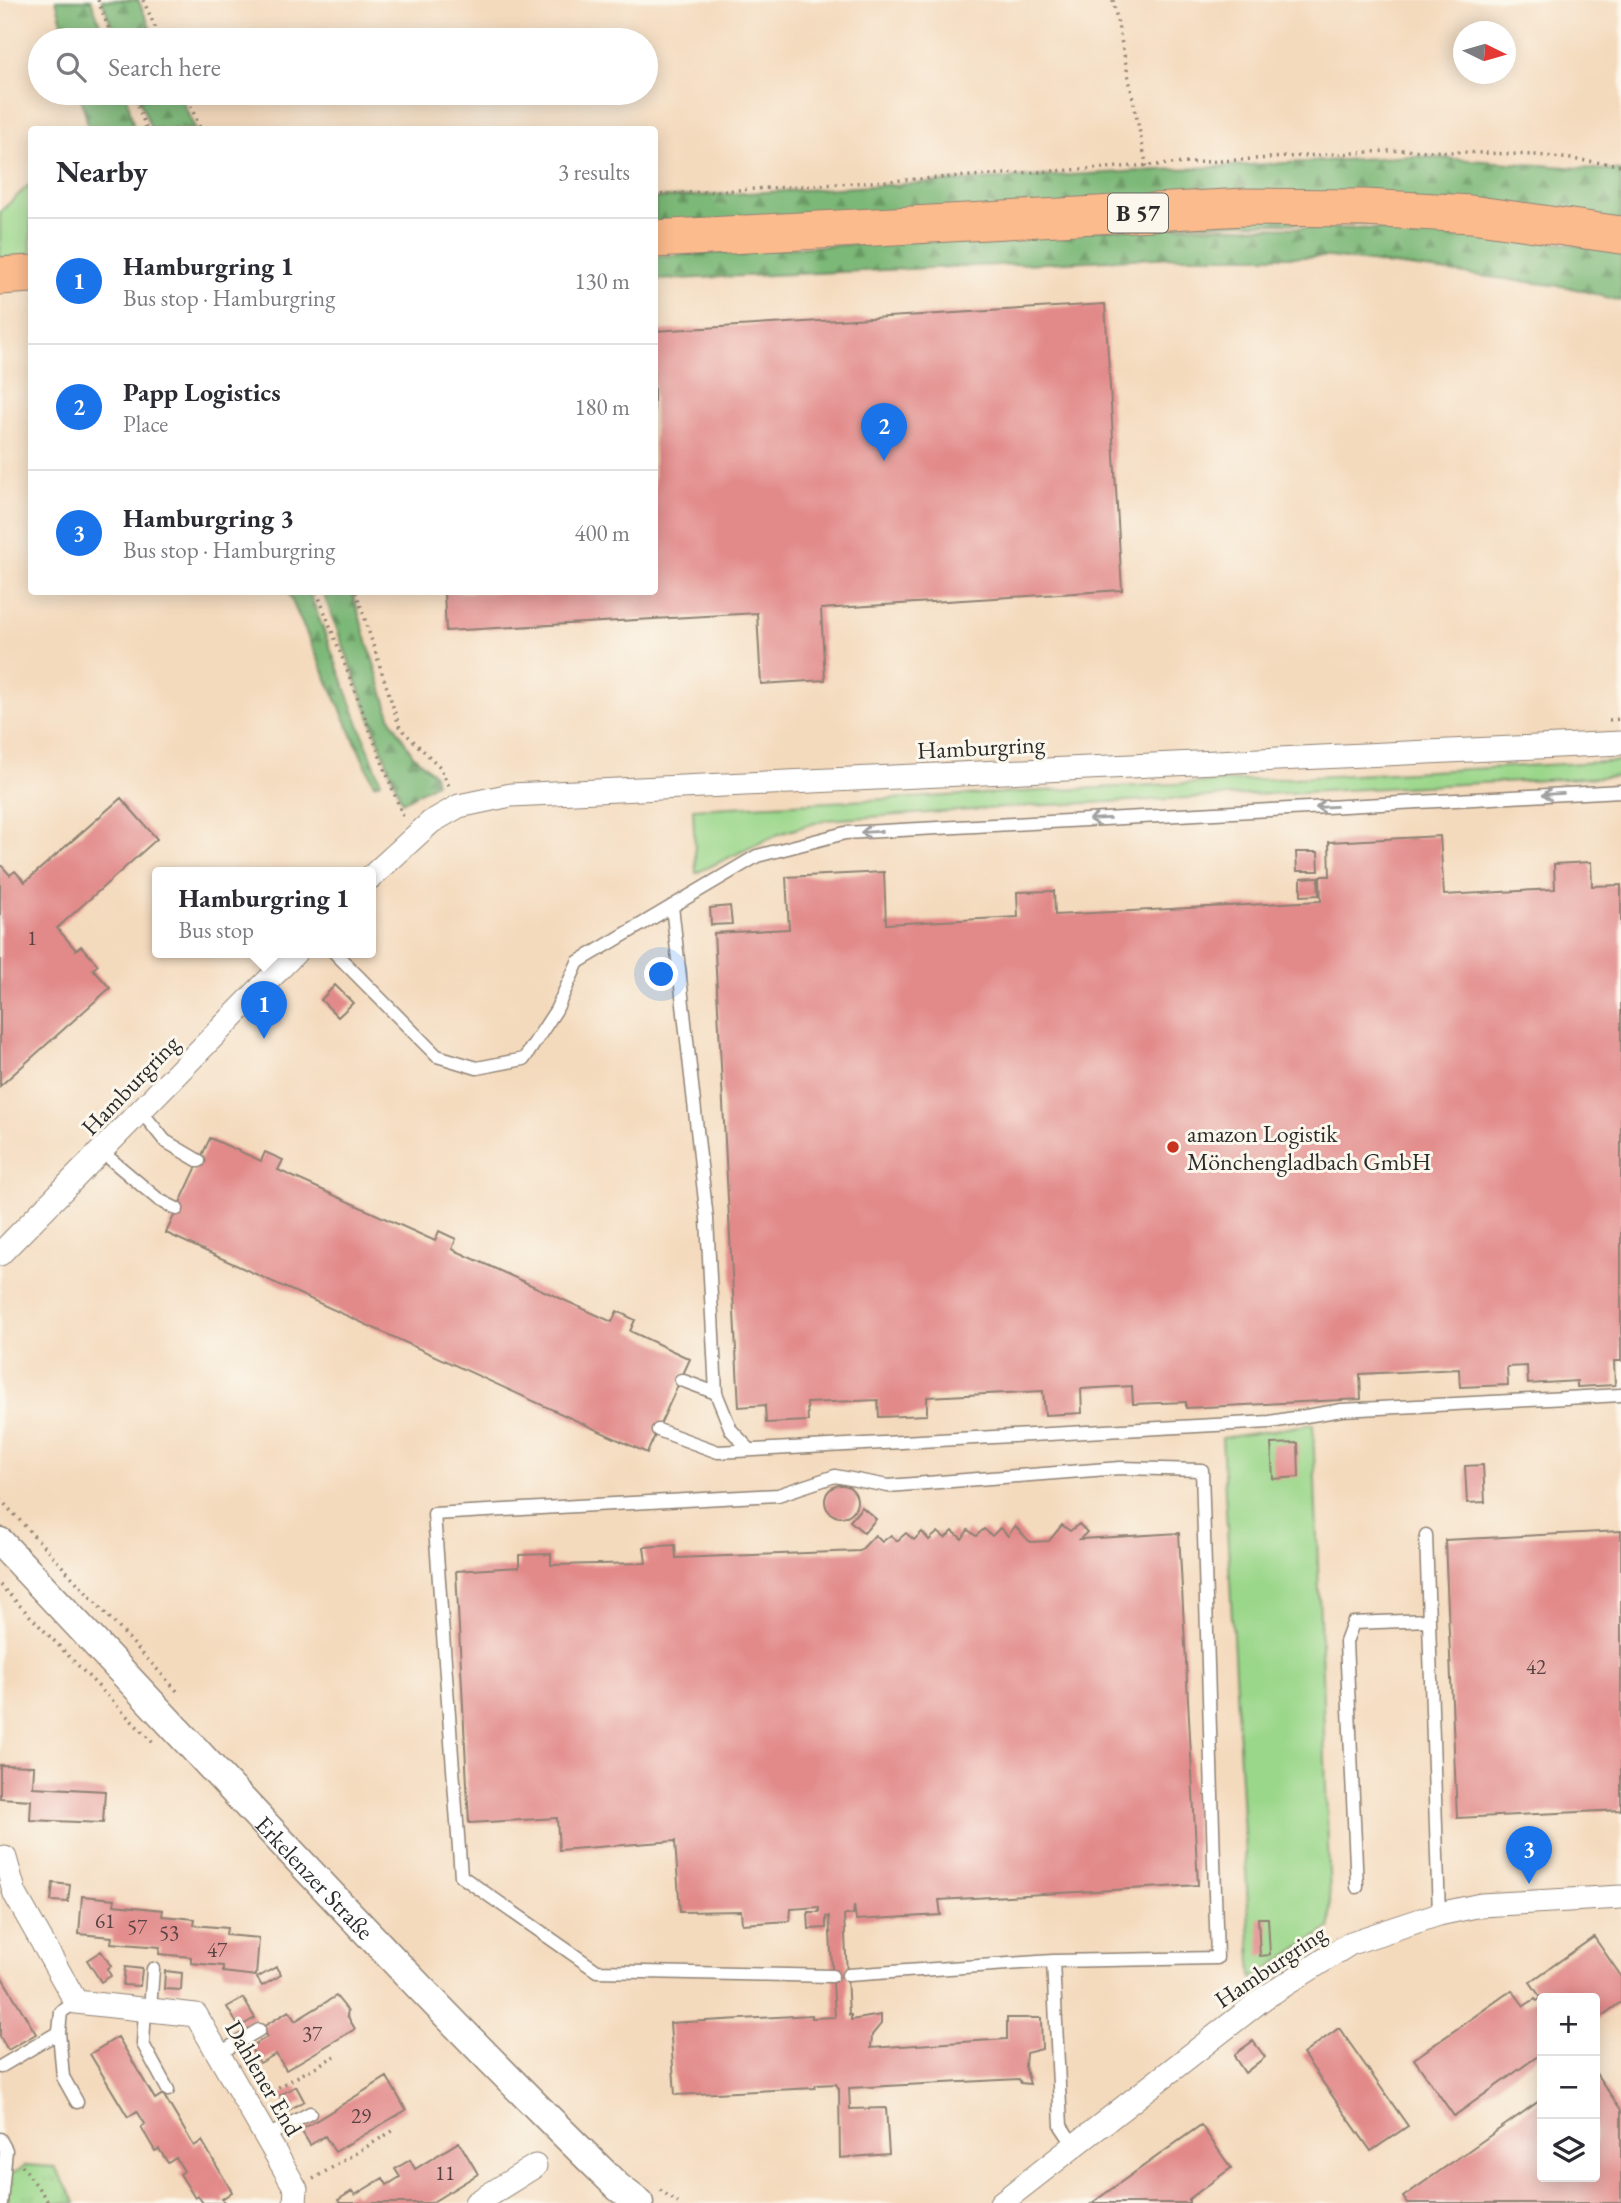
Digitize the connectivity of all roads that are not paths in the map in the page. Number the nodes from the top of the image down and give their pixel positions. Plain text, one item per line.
1 (1621, 235) edge
2 (658, 239) edge
3 (28, 274) edge
4 (0, 276) edge
5 (1621, 743) edge
6 (1621, 790) edge
7 (376, 872) edge
8 (672, 906) junction
9 (290, 958) edge
10 (340, 958) edge
11 (141, 1111) junction
12 (102, 1152) junction
13 (199, 1161) dead end
14 (177, 1209) dead end
15 (0, 1253) edge
16 (681, 1380) dead end
17 (716, 1393) junction
18 (1621, 1395) edge
19 (657, 1430) dead end
20 (750, 1450) junction
21 (1426, 1535) dead end
22 (0, 1542) edge
23 (1429, 1620) junction
24 (5, 1858) dead end
25 (1357, 1887) dead end
26 (1621, 1898) edge
27 (1439, 1913) junction
28 (1053, 1961) junction
29 (153, 1969) dead end
30 (848, 1975) dead end
31 (832, 1976) dead end
32 (76, 2002) junction
33 (147, 2010) junction
34 (259, 2029) dead end
35 (59, 2032) junction
36 (218, 2053) junction
37 (0, 2067) edge
38 (168, 2090) dead end
39 (77, 2102) dead end
40 (310, 2113) dead end
41 (268, 2136) junction
42 (3, 2144) edge
43 (1073, 2144) junction
44 (536, 2166) dead end
45 (296, 2196) edge
46 (1003, 2202) edge
47 (1, 2203) edge
48 (476, 2203) edge
49 (639, 2203) edge

1 - 2 main road, B 57
3 - 4 main road
5 - 7 street, Hamburgring
6 -> 8 lane
8 - 10 lane
8 - 17 lane
9 - 11 street, Hamburgring
11 - 12 street, Hamburgring
11 - 13 lane
12 - 14 lane
12 - 15 street, Hamburgring
16 - 17 lane
17 - 20 lane
18 - 20 lane
19 - 20 lane
21 - 23 lane
22 - 49 street, Erkelenzer Straße
23 - 25 lane
23 - 27 lane
24 - 32 street
26 - 27 street, Hamburgring
27 - 43 street, Hamburgring
28 - 30 lane
28 - 31 lane
28 - 43 lane
29 - 33 lane
32 - 33 street, Dahlener End
32 - 35 lane
33 - 36 street, Dahlener End
33 - 38 lane
34 - 36 lane
35 - 37 lane
35 - 39 lane
36 - 41 street, Dahlener End
40 - 41 lane
41 - 45 street, Dahlener End
42 - 47 lane
43 - 46 street, Hamburgring
44 - 48 street

